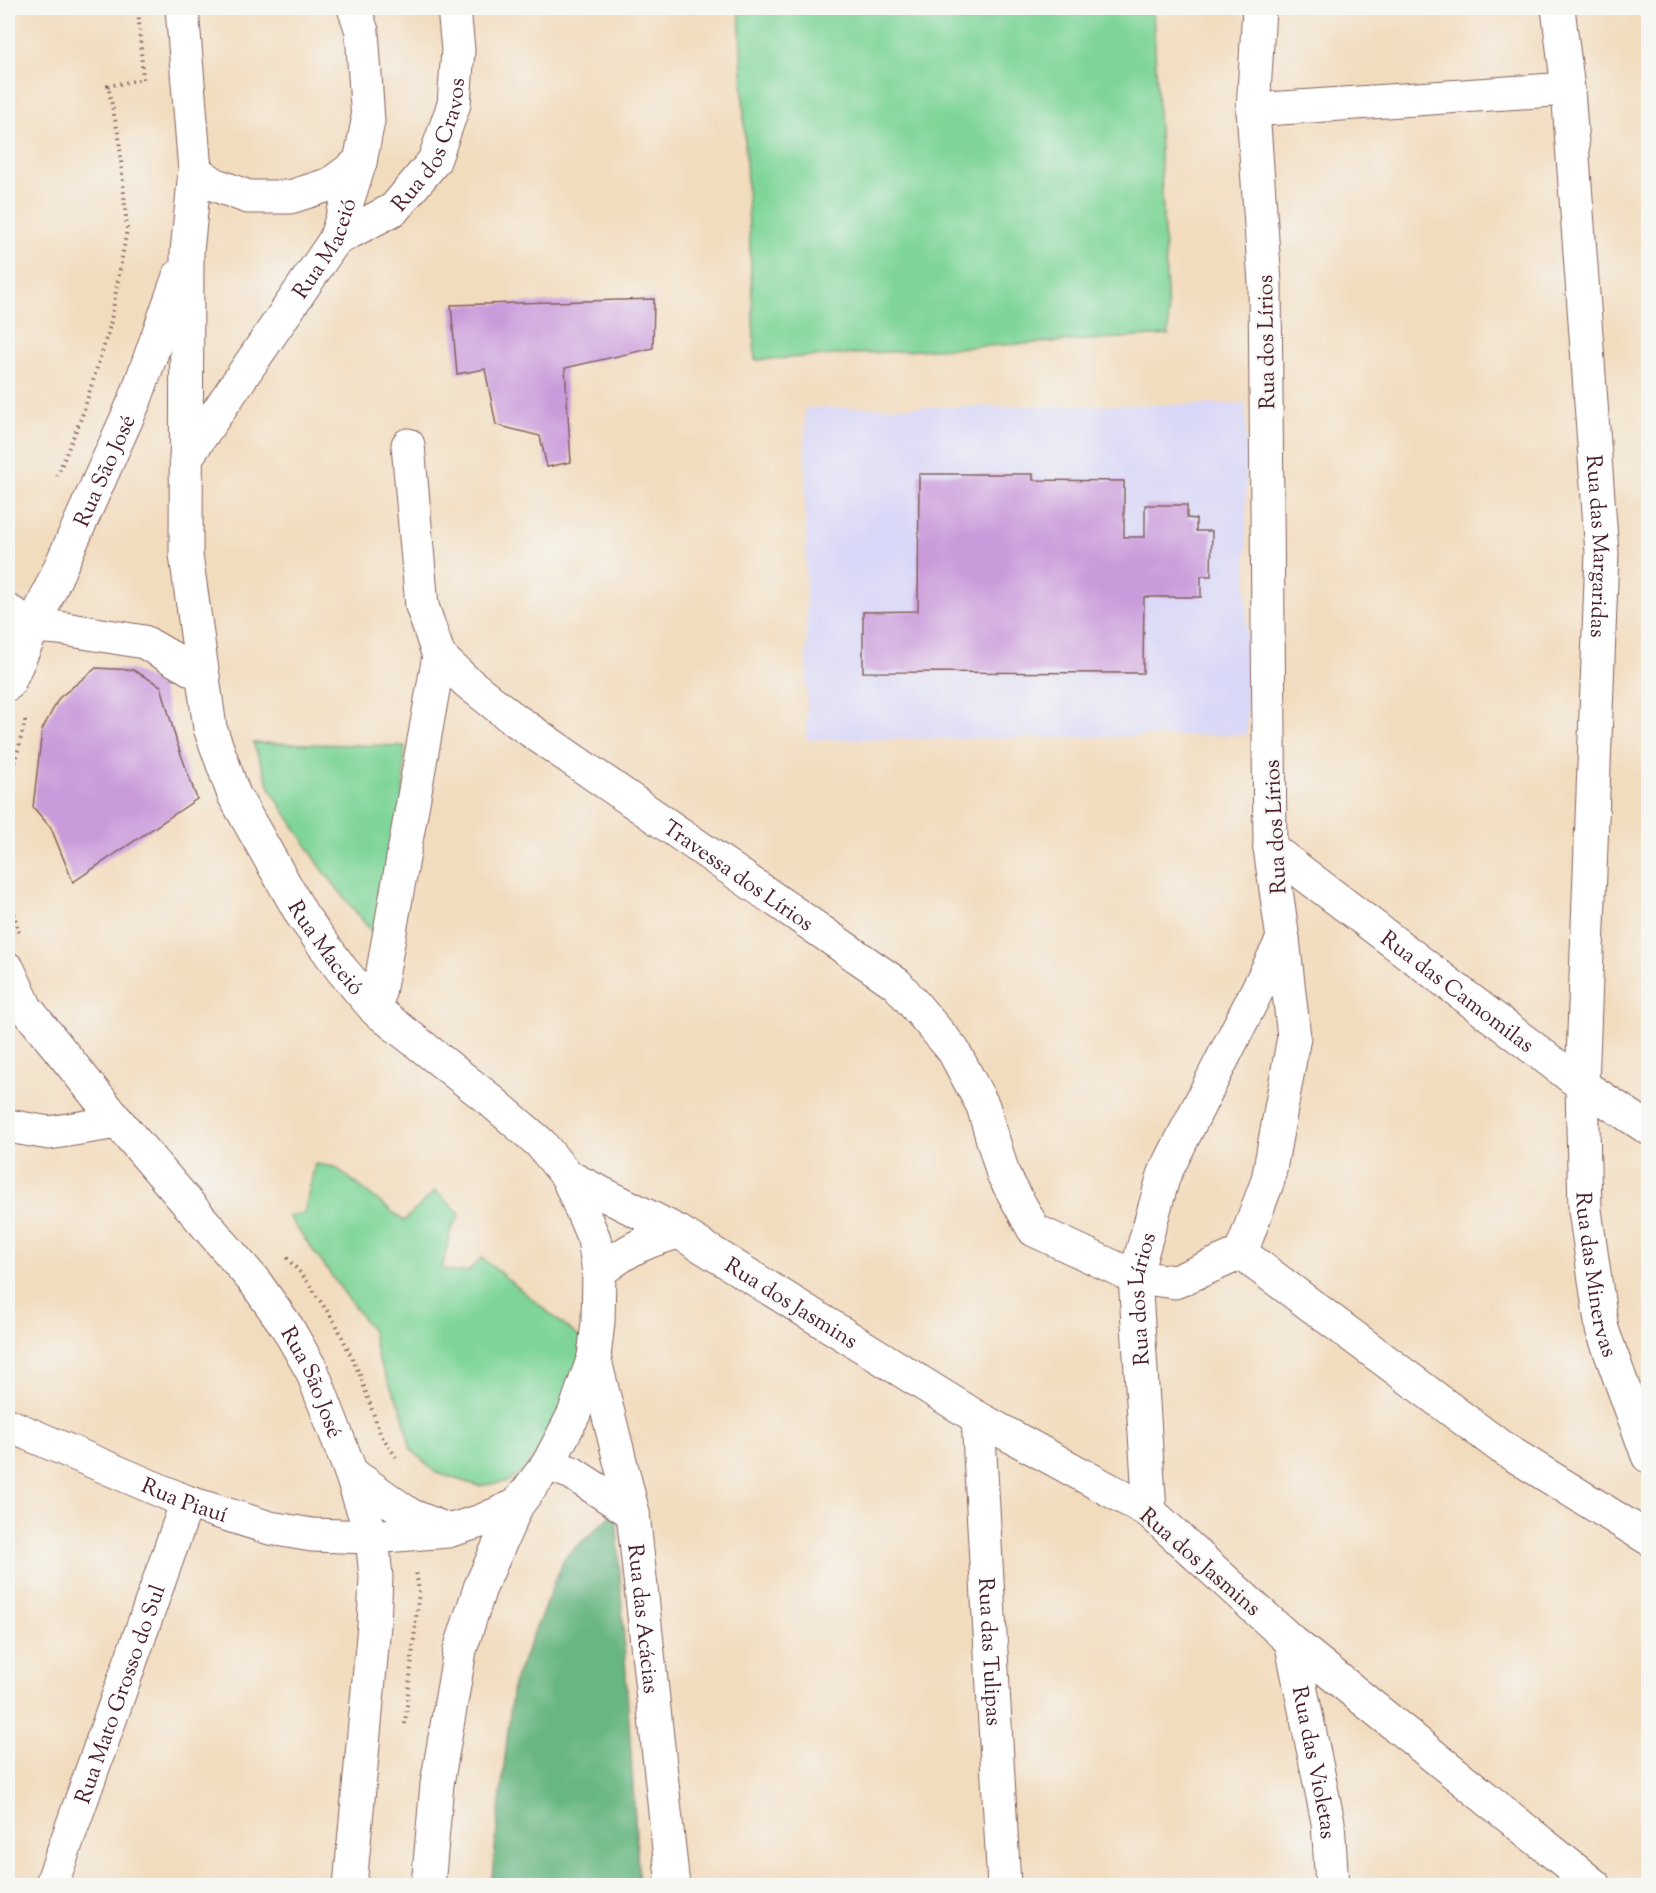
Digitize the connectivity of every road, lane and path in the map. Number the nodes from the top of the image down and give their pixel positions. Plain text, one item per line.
1 (138, 8) edge
2 (182, 8) edge
3 (354, 8) edge
4 (454, 8) edge
5 (1259, 8) edge
6 (1558, 8) edge
7 (1568, 89) junction
8 (1253, 110) junction
9 (360, 162) junction
10 (195, 171) junction
11 (334, 240) junction
12 (188, 252) junction
13 (408, 445) dead end
14 (186, 458) junction
15 (56, 479) dead end
16 (21, 619) edge
17 (439, 656) junction
18 (203, 676) junction
19 (8, 684) edge
20 (26, 715) dead end
21 (8, 792) edge
22 (1270, 848) junction
23 (1282, 939) junction
24 (8, 969) edge
25 (376, 1010) junction
26 (1582, 1085) junction
27 (118, 1122) junction
28 (8, 1126) edge
29 (1648, 1128) edge
30 (567, 1176) junction
31 (679, 1232) junction
32 (1241, 1252) junction
33 (599, 1272) junction
34 (1135, 1277) junction
35 (594, 1357) junction
36 (978, 1418) junction
37 (8, 1425) edge
38 (1648, 1456) edge
39 (548, 1464) junction
40 (351, 1473) junction
41 (188, 1502) junction
42 (517, 1505) junction
43 (1150, 1512) junction
44 (633, 1513) junction
45 (448, 1531) junction
46 (372, 1537) junction
47 (1648, 1538) edge
48 (1291, 1641) junction
49 (51, 1886) edge
50 (350, 1886) edge
51 (428, 1886) edge
52 (673, 1886) edge
53 (1004, 1886) edge
54 (1332, 1886) edge
55 (1595, 1886) edge

1 - 15 path
2 - 10 street
3 - 9 street, Rua Maceió
4 - 11 street, Rua dos Cravos
5 - 8 street, Rua dos Lírios
6 - 7 street, Rua das Margaridas
7 - 8 street
7 - 26 street, Rua das Margaridas
8 - 22 street, Rua dos Lírios
9 - 10 street
9 - 11 street, Rua Maceió
10 - 12 street
11 - 14 street, Rua Maceió
12 - 14 street, Rua Maceió
12 - 16 street, Rua São José
13 - 17 street, Travessa dos Lírios
14 - 18 street, Rua Maceió
16 - 18 street
16 - 19 street, Rua São José
17 - 25 street
17 - 34 street, Travessa dos Lírios
18 - 25 street, Rua Maceió
20 - 21 path
22 - 23 street, Rua dos Lírios
22 - 26 street, Rua das Camomilas
23 - 32 street
23 - 34 street, Rua dos Lírios
24 - 27 street, Rua São José
25 - 30 street, Rua Maceió
26 - 29 street, Rua das Camomilas
26 - 38 street, Rua das Minervas
27 - 28 street
27 - 40 street, Rua São José
30 - 31 street, Rua dos Jasmins
30 - 33 street, Rua Maceió
31 - 33 street
31 - 36 street, Rua dos Jasmins
32 - 34 street, Travessa dos Lírios
32 - 47 street
33 - 35 street, Rua Maceió
34 - 43 street, Rua dos Lírios
35 - 39 street
35 - 44 street, Rua das Acácias
36 - 43 street, Rua dos Jasmins
36 - 53 street, Rua das Tulipas
37 - 41 street, Rua Piauí
39 - 42 street
39 - 44 street
40 - 45 street
40 - 46 street, Rua São José
41 - 46 street, Rua Piauí
41 - 49 street, Rua Mato Grosso do Sul
42 - 45 street, Rua Piauí
42 - 51 street
43 - 48 street, Rua dos Jasmins
44 - 52 street, Rua das Acácias
45 - 46 street, Rua Piauí
46 - 50 street, Rua São José
48 - 54 street, Rua das Violetas
48 - 55 street, Rua dos Jasmins

